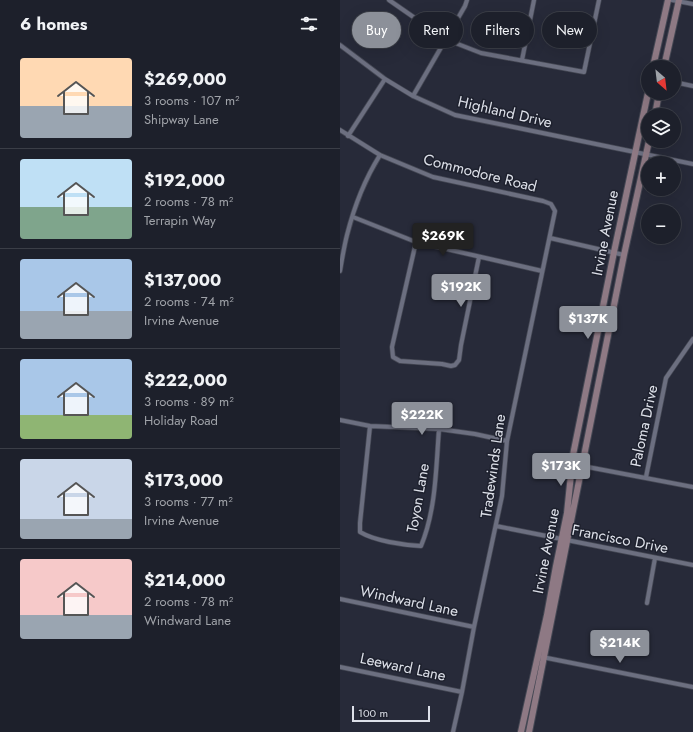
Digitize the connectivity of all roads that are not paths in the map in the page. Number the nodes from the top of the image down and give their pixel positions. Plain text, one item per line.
1 (389, 0) edge
2 (467, 0) edge
3 (534, 0) edge
4 (599, 0) edge
5 (668, 0) edge
6 (677, 0) edge
7 (693, 4) edge
8 (461, 12) edge
9 (409, 14) edge
10 (340, 45) edge
11 (463, 46) edge
12 (441, 48) edge
13 (522, 60) junction
14 (655, 60) edge
15 (665, 60) edge
16 (385, 79) junction
17 (681, 83) edge
18 (693, 86) edge
19 (413, 96) junction
20 (646, 100) edge
21 (340, 130) edge
22 (348, 136) junction
23 (648, 148) edge
24 (635, 152) junction
25 (647, 154) junction
26 (380, 155) junction
27 (693, 164) edge
28 (552, 204) joint
29 (353, 217) junction
30 (550, 238) junction
31 (416, 242) junction
32 (614, 252) junction
33 (624, 255) junction
34 (479, 257) junction
35 (340, 271) edge
36 (542, 272) junction
37 (693, 340) edge
38 (340, 420) edge
39 (370, 426) junction
40 (439, 429) junction
41 (507, 441) junction
42 (572, 464) junction
43 (583, 466) junction
44 (646, 477) junction
45 (693, 487) edge
46 (496, 526) junction
47 (564, 540) junction
48 (655, 558) junction
49 (693, 565) edge
50 (340, 599) edge
51 (647, 603) dead end
52 (474, 627) junction
53 (542, 657) junction
54 (340, 666) edge
55 (693, 688) edge
56 (462, 692) junction
57 (453, 732) edge
58 (521, 732) edge
59 (529, 732) edge

1 - 9 street
2 - 8 street
3 - 13 street
4 - 13 street
5 - 14 main road
6 - 7 street
6 - 15 main road
10 - 16 street, Highland Drive
11 - 13 street
12 - 19 street
16 - 19 street, Highland Drive
16 - 22 street
17 - 18 street
19 - 24 street, Highland Drive
20 - 24 main road, Irvine Avenue
21 - 22 street, Commodore Road
22 - 26 street, Commodore Road
23 - 25 main road, Irvine Avenue
24 - 25 street, Highland Drive
24 - 32 main road, Irvine Avenue
25 - 27 street, Highland Drive
25 - 33 main road, Irvine Avenue
26 - 28 street, Commodore Road
26 - 29 street
28 - 30 street, Tradewinds Lane
29 - 31 street
29 - 35 street
30 - 32 street
30 - 36 street, Tradewinds Lane
31 - 34 street
31 - 34 street
32 - 33 street
32 - 42 main road, Irvine Avenue
33 - 43 main road, Irvine Avenue
34 - 36 street
36 - 41 street, Tradewinds Lane
37 - 44 street, Paloma Drive
38 - 39 street
39 - 40 street
39 - 40 street, Toyon Lane
40 - 41 street
41 - 46 street, Tradewinds Lane
42 - 43 street
42 - 47 main road, Irvine Avenue
43 - 44 street
43 - 47 main road, Irvine Avenue
44 - 45 street
46 - 47 street, Francisco Drive
46 - 52 street, Tradewinds Lane
47 - 48 street, Francisco Drive
47 - 53 main road, Irvine Avenue
48 - 49 street, Francisco Drive
48 - 51 street
50 - 52 street, Windward Lane
52 - 56 street, Tradewinds Lane
53 - 55 street
53 - 58 main road, Irvine Avenue
53 - 59 main road, Irvine Avenue
54 - 56 street, Leeward Lane
56 - 57 street, Tradewinds Lane

